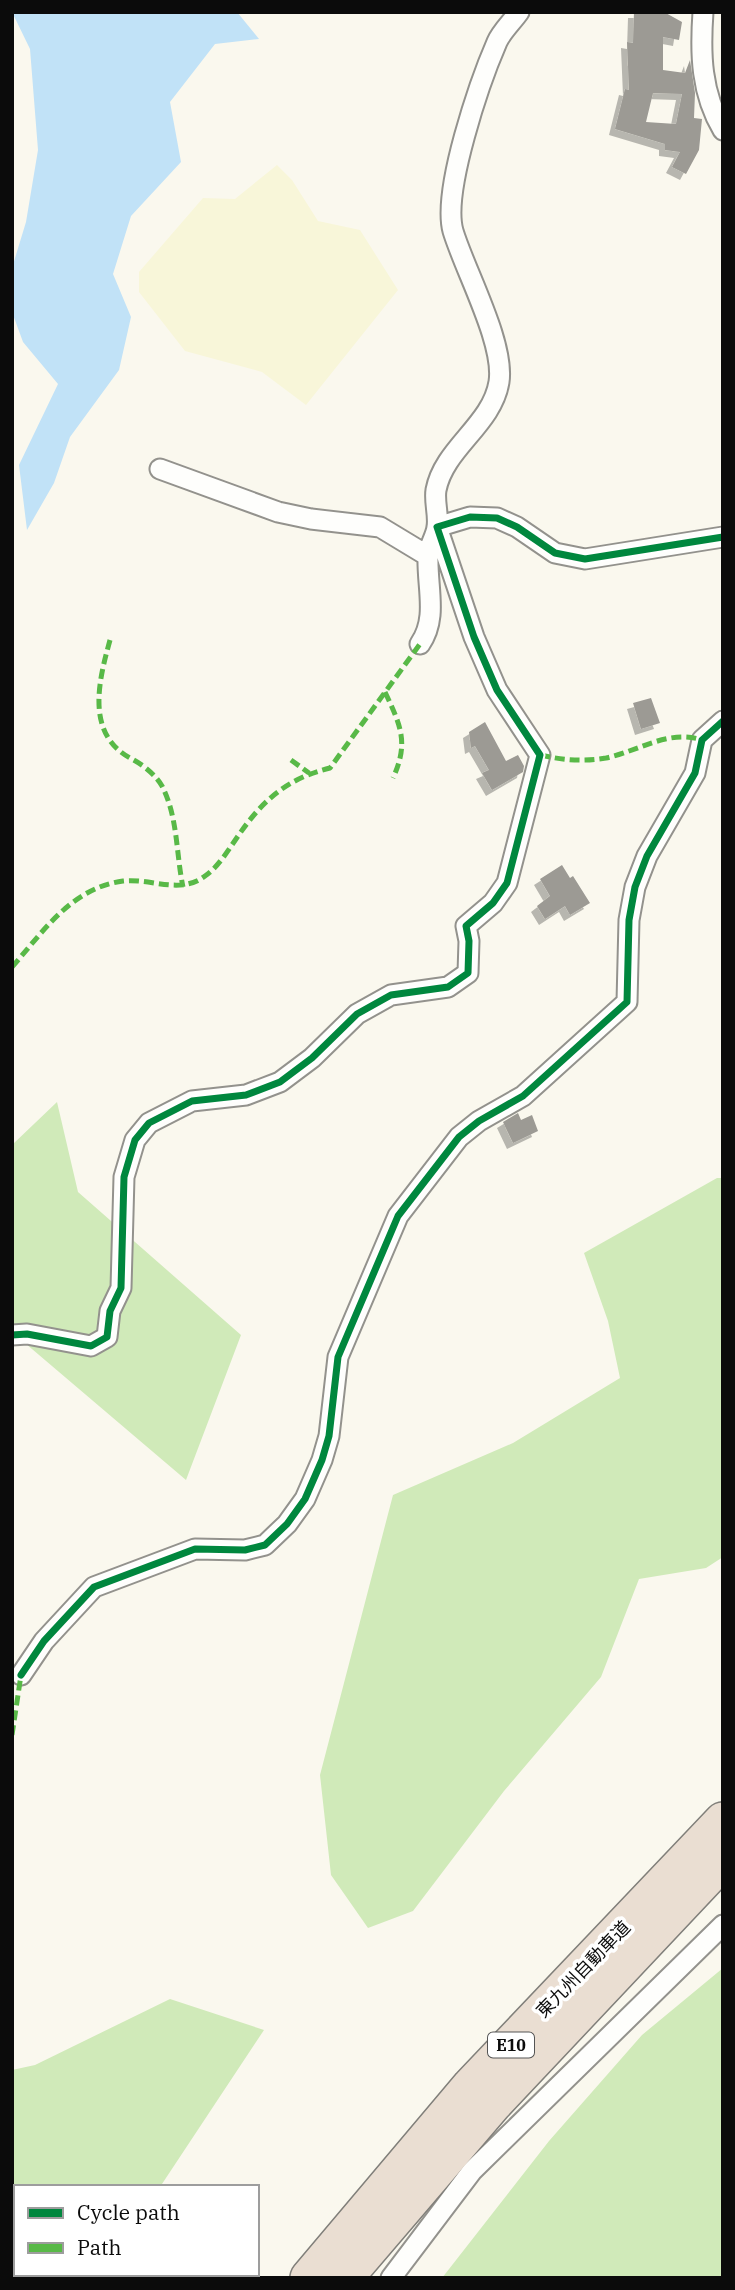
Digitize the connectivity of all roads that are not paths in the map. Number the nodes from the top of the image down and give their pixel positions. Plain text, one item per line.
1 (519, 12) edge
2 (703, 12) edge
3 (723, 130) edge
4 (160, 469) dead end
5 (437, 527) junction
6 (723, 537) edge
7 (428, 556) junction
8 (420, 644) dead end
9 (723, 721) edge
10 (12, 1335) edge
11 (21, 1675) dead end
12 (723, 1821) edge
13 (723, 1860) edge
14 (723, 1925) edge
15 (309, 2278) edge
16 (344, 2278) edge
17 (391, 2278) edge

1 - 5 street
2 - 3 street
4 - 7 street
5 - 6 street
5 - 7 street
5 - 10 street
7 - 8 street
9 - 11 street
12 - 15 highway, 東九州自動車道 / E10
13 - 16 highway, 東九州自動車道 / E10
14 - 17 street

